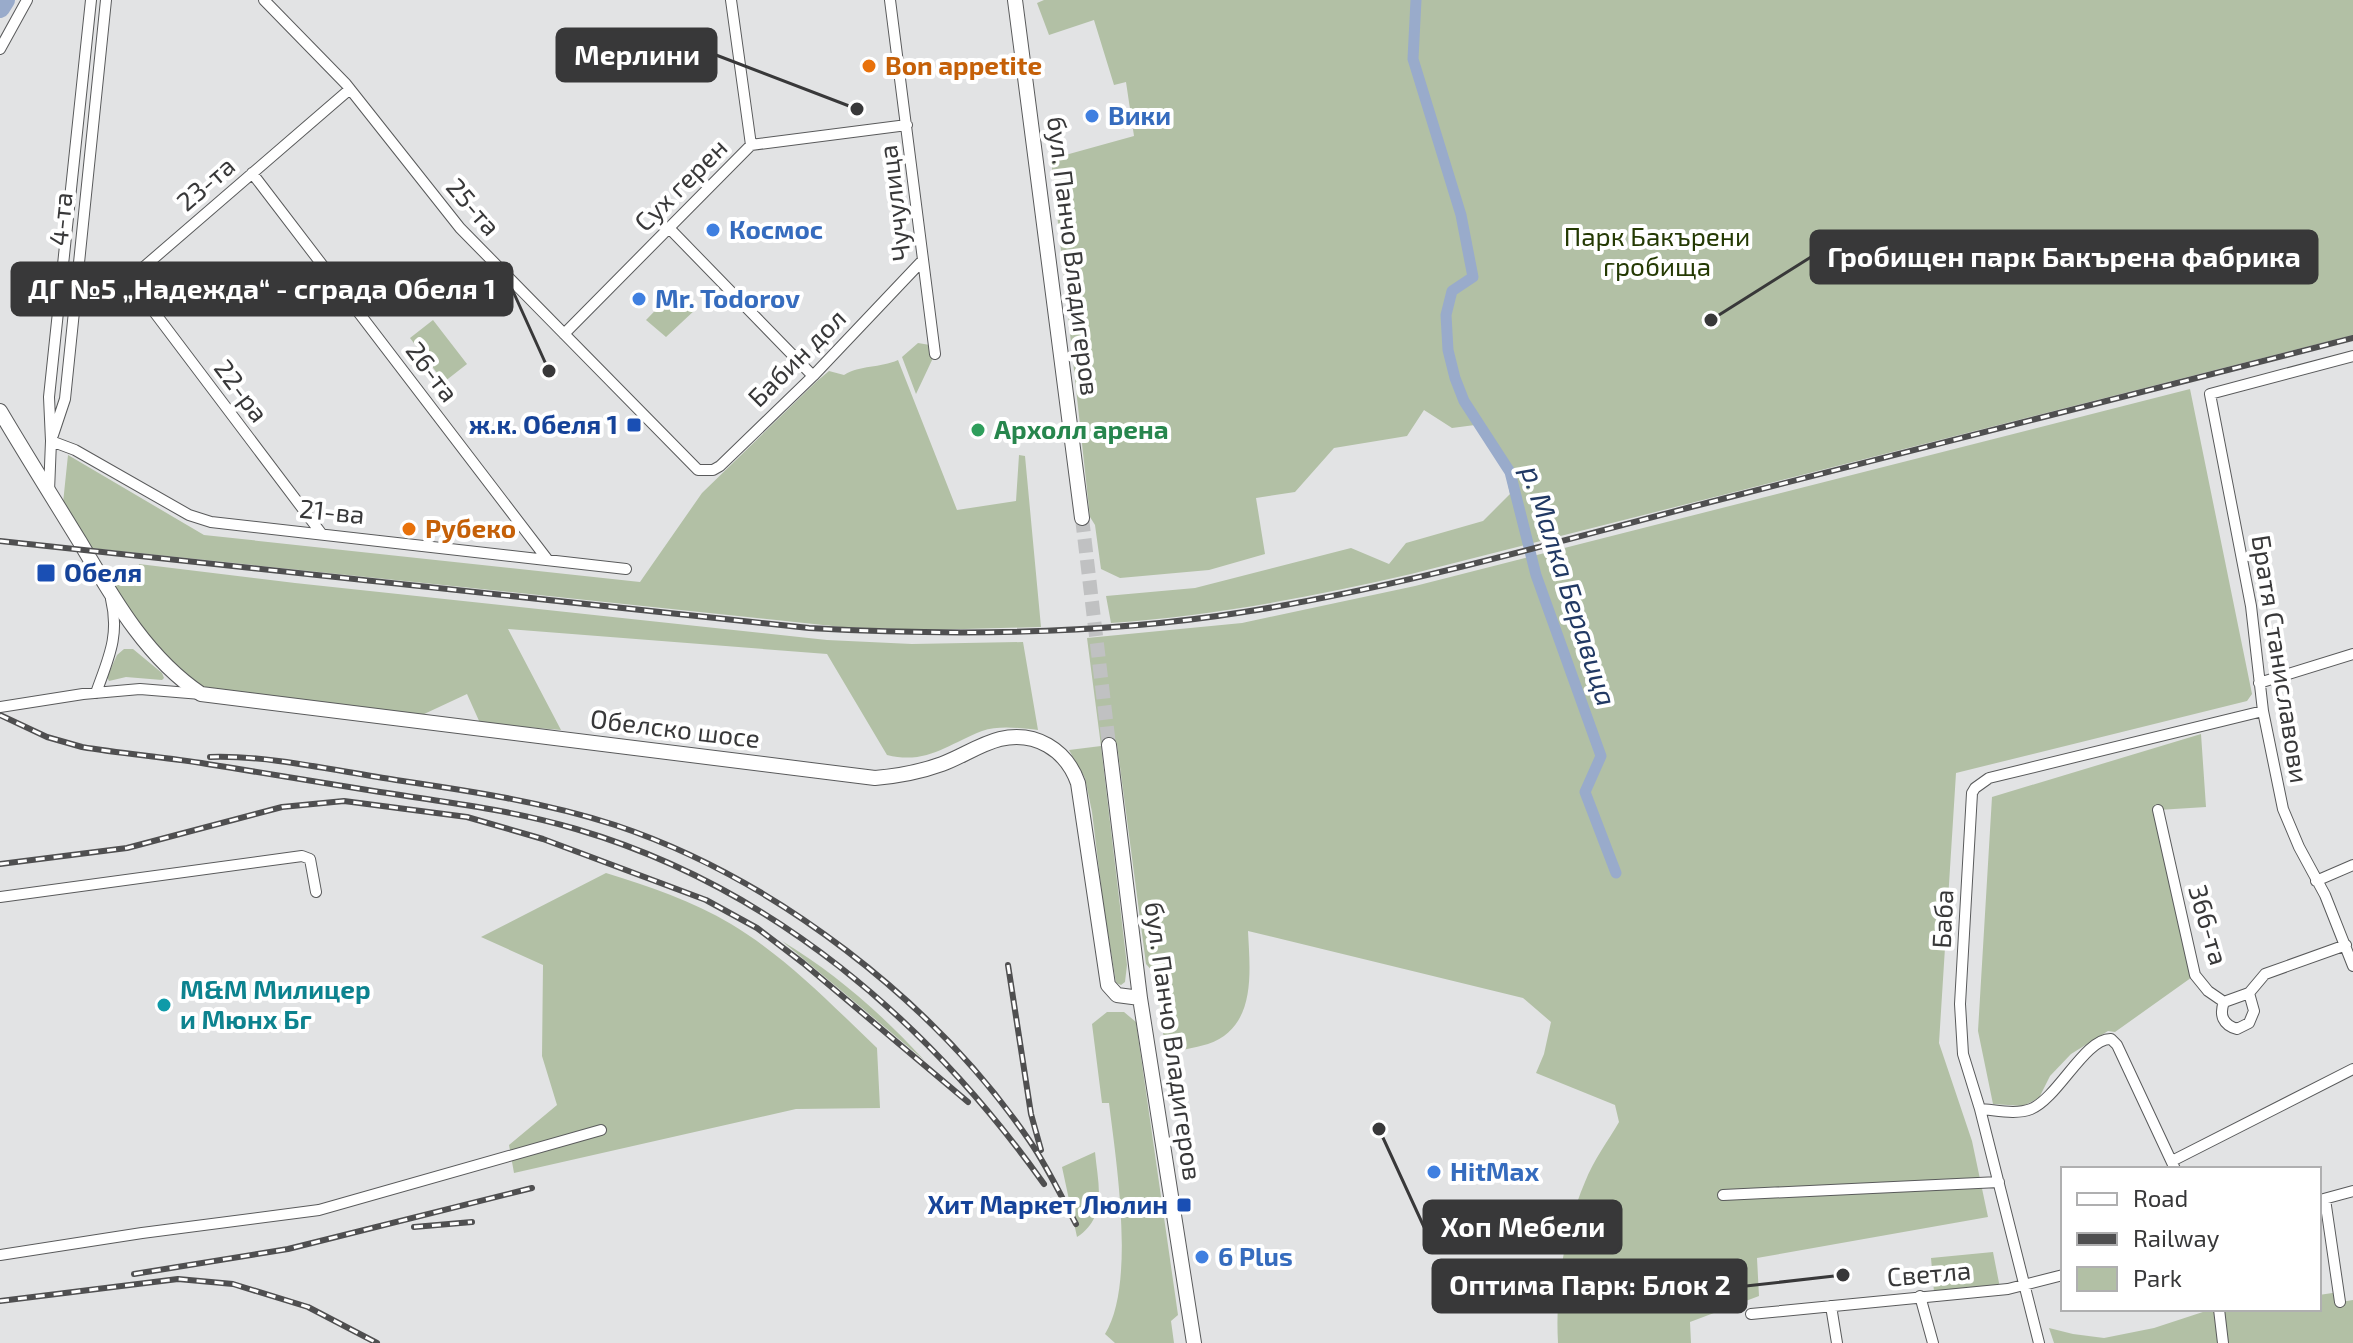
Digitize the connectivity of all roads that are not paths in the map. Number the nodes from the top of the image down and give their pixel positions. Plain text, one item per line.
1 (27, 0) edge
2 (91, 0) edge
3 (106, 0) edge
4 (264, 0) edge
5 (731, 0) edge
6 (890, 0) edge
7 (1015, 0) edge
8 (0, 49) edge
9 (350, 89) junction
10 (907, 125) junction
11 (751, 145) junction
12 (252, 173) junction
13 (669, 228) junction
14 (923, 260) junction
15 (78, 270) junction
16 (127, 276) junction
17 (564, 334) junction
18 (935, 354) dead end
19 (2353, 356) edge
20 (813, 376) junction
21 (0, 411) edge
22 (51, 441) junction
23 (694, 467) joint
24 (49, 493) junction
25 (1082, 518) tunnel mouth
26 (321, 533) junction
27 (547, 559) junction
28 (626, 569) dead end
29 (110, 595) junction
30 (2353, 654) edge
31 (2259, 683) junction
32 (96, 693) junction
33 (201, 694) junction
34 (0, 707) edge
35 (2263, 711) junction
36 (1109, 745) tunnel mouth
37 (2158, 810) dead end
38 (2353, 865) edge
39 (2316, 881) junction
40 (316, 892) dead end
41 (0, 897) edge
42 (2346, 945) junction
43 (2353, 966) edge
44 (2249, 993) junction
45 (1140, 998) junction
46 (2224, 1002) junction
47 (2353, 1069) edge
48 (1980, 1109) junction
49 (601, 1130) dead end
50 (2174, 1165) edge
51 (1999, 1182) junction
52 (2353, 1191) edge
53 (1723, 1195) dead end
54 (2322, 1200) edge
55 (0, 1255) edge
56 (2061, 1276) edge
57 (2025, 1285) junction
58 (1920, 1296) junction
59 (2340, 1302) dead end
60 (1831, 1306) junction
61 (2219, 1311) edge
62 (1751, 1314) dead end
63 (1194, 1343) edge
64 (1837, 1343) edge
65 (1933, 1343) edge
66 (2038, 1343) edge
67 (2223, 1343) edge

1 - 8 street
2 - 22 street, 4-та
3 - 15 street, 4-та
4 - 9 street, 25-та
5 - 11 street
6 - 10 street, Чучулица
7 - 25 street, бул. Панчо Владигеров
9 - 12 street, 23-та
9 - 17 street, 25-та
10 - 11 street, Сух герен
10 - 14 street, Чучулица
11 - 13 street, Сух герен
12 - 16 street, 23-та
12 - 27 street, 26-та
13 - 17 street, Сух герен
13 - 20 street
14 - 18 street, Чучулица
14 - 20 street, Бабин дол
15 - 16 street
15 - 22 street, 4-та
16 - 26 street, 22-ра
17 - 23 street, 25-та
19 - 31 street, Братя Станиславови
20 - 23 street, Бабин дол
21 - 24 street
22 - 24 street, 4-та
22 - 26 street, 21-ва
24 - 29 street
26 - 27 street, 21-ва
27 - 28 street, 21-ва
29 - 32 street
29 - 33 street
30 - 31 street
31 - 35 street, Братя Станиславови
32 - 33 street, Обелско шосе
32 - 34 street, Обелско шосе
33 - 45 street, Обелско шосе
35 - 39 street, Братя Станиславови
35 - 48 street, Баба
36 - 45 street, бул. Панчо Владигеров
37 - 46 street, 366-та
38 - 39 street
39 - 42 street, Братя Станиславови
40 - 41 street
42 - 43 street, Братя Станиславови
42 - 44 street, 366-та
44 - 46 street, 366-та
44 - 46 street
45 - 63 street, бул. Панчо Владигеров
47 - 50 street
48 - 50 street
48 - 51 street, Баба
49 - 55 street
51 - 53 street
51 - 57 street, Баба
52 - 54 street
54 - 59 street
56 - 57 street, Светла
57 - 58 street, Светла
57 - 66 street, Баба
58 - 60 street, Светла
58 - 65 street
60 - 62 street, Светла
60 - 64 street
61 - 67 street

